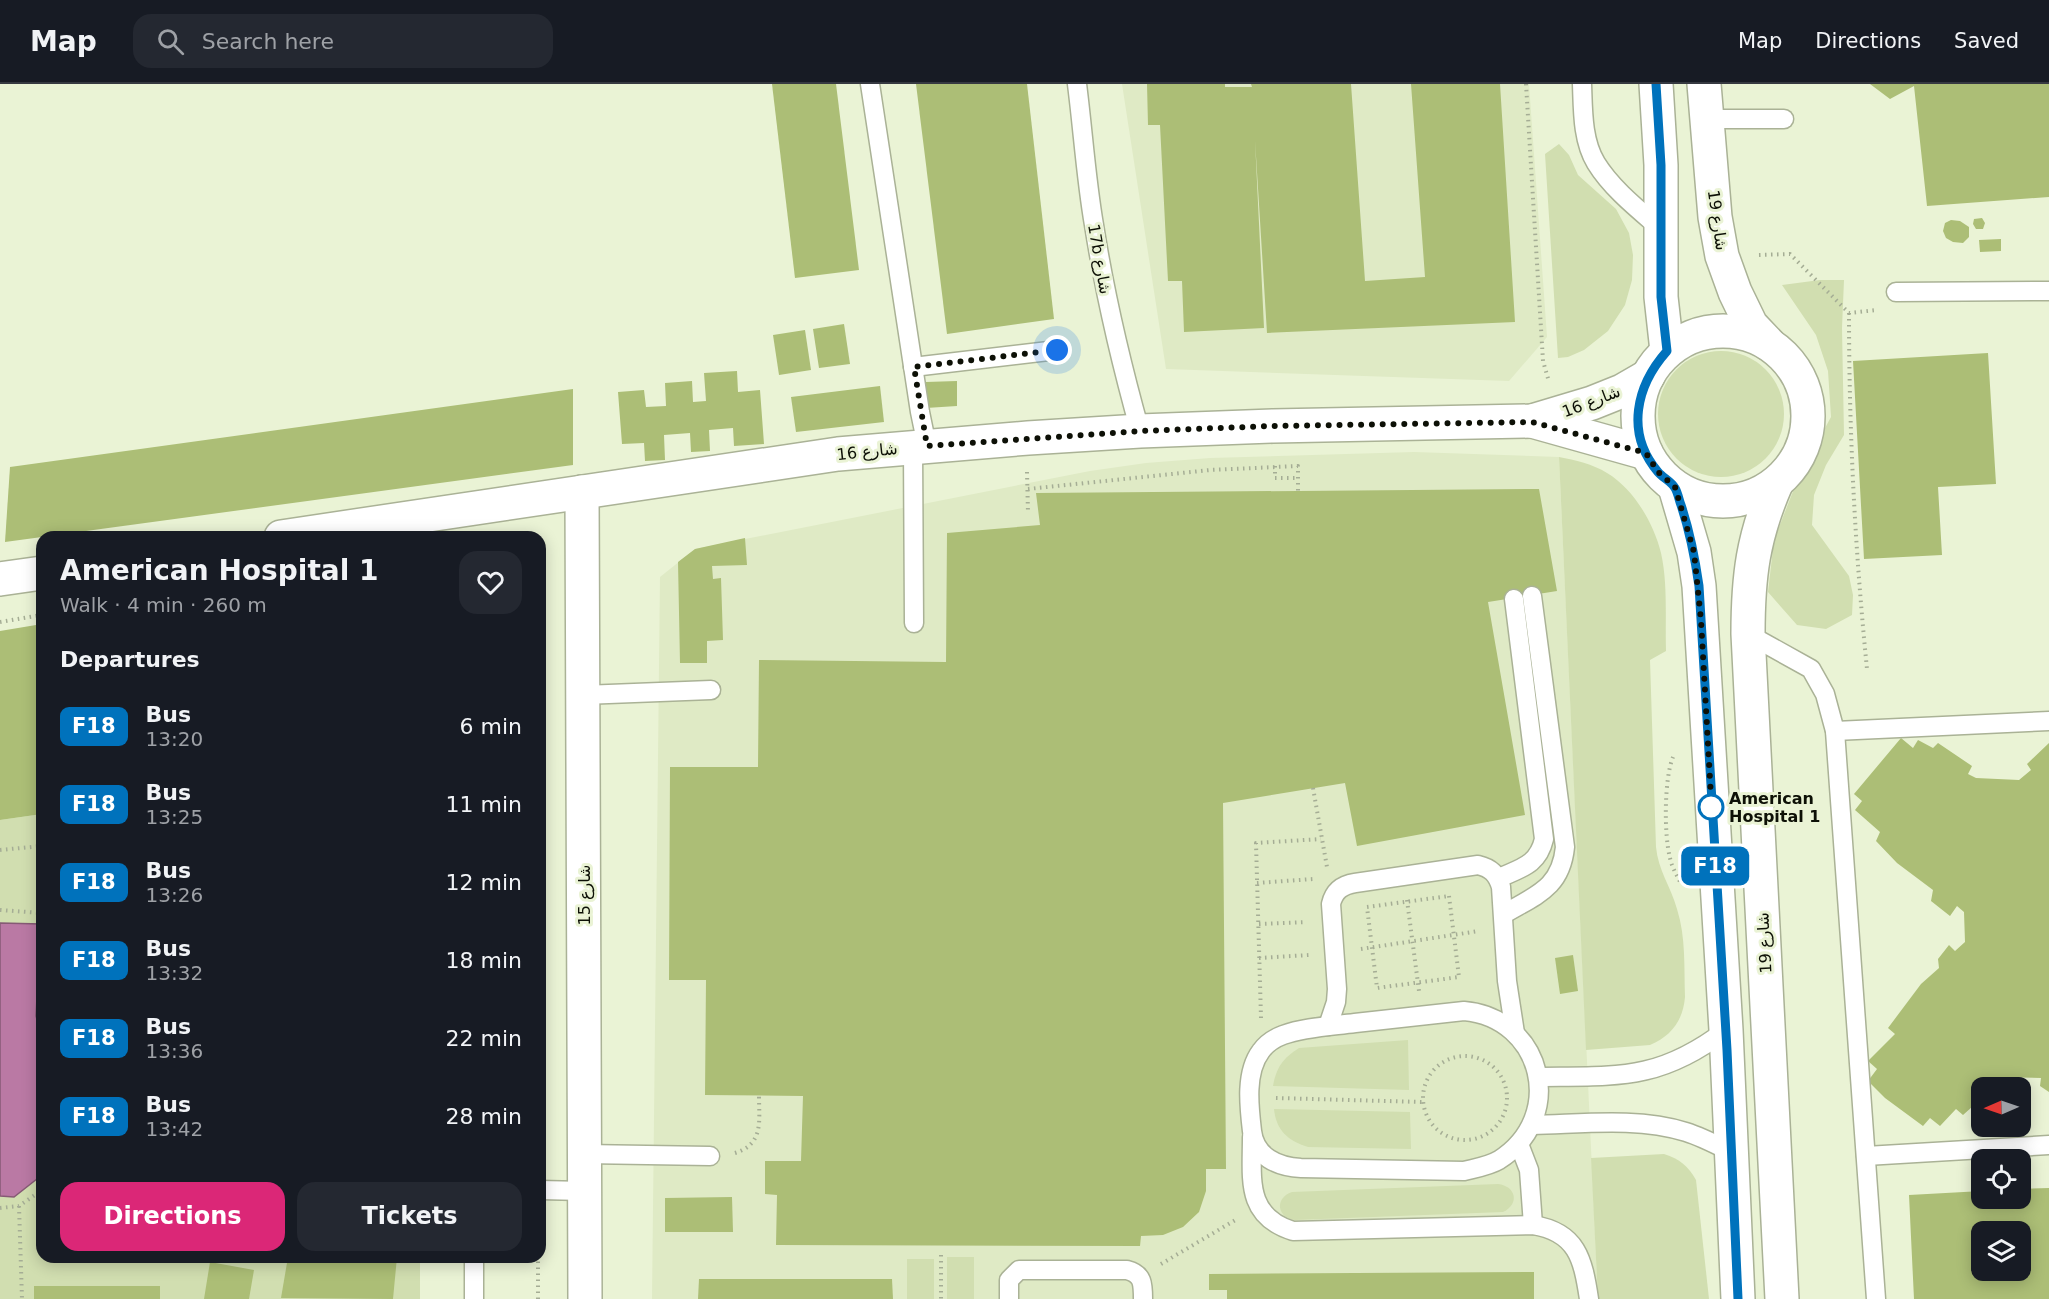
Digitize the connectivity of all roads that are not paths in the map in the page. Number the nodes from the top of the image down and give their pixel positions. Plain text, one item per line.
1 (870, 84) edge
2 (1077, 84) edge
3 (1582, 84) edge
4 (1656, 84) edge
5 (1704, 84) edge
6 (1784, 118) dead end
7 (1706, 119) junction
8 (1662, 231) junction
9 (1896, 291) road end
10 (2049, 291) edge
11 (1769, 344) junction
12 (1057, 350) dead end
13 (1658, 363) junction
14 (914, 367) junction
15 (1545, 418) junction
16 (1140, 431) junction
17 (920, 446) junction
18 (1646, 453) junction
19 (1776, 484) junction
20 (1675, 487) junction
21 (582, 492) junction
22 (320, 531) edge
23 (36, 574) edge
24 (0, 579) edge
25 (1532, 596) dead end
26 (1514, 599) dead end
27 (914, 622) dead end
28 (1748, 634) junction
29 (711, 690) dead end
30 (583, 695) junction
31 (2049, 721) edge
32 (1835, 731) junction
33 (1499, 878) junction
34 (1505, 921) junction
35 (1328, 1026) junction
36 (1726, 1029) junction
37 (1515, 1033) junction
38 (1539, 1077) junction
39 (1533, 1125) junction
40 (1252, 1134) junction
41 (1519, 1144) junction
42 (2049, 1145) edge
43 (1732, 1153) junction
44 (584, 1154) junction
45 (710, 1155) road end
46 (1866, 1156) junction
47 (546, 1190) edge
48 (584, 1191) junction
49 (1533, 1225) junction
50 (474, 1263) edge
51 (474, 1299) edge
52 (585, 1299) edge
53 (1009, 1299) edge
54 (1143, 1299) edge
55 (1589, 1299) edge
56 (1738, 1299) edge
57 (1782, 1299) edge
58 (1876, 1299) edge

1 - 14 lane
2 - 16 lane, 17b شارع
3 - 8 lane
4 - 8 main road
5 - 7 main road, شارع 19
6 - 7 lane
7 - 11 main road, شارع 19
8 - 13 main road
9 - 10 lane
11 - 13 main road
11 - 19 main road
12 - 14 lane
13 - 15 main road, شارع 16
13 - 18 main road
14 - 17 lane
15 - 16 main road, شارع 16
15 - 18 main road, شارع 16
16 - 17 main road, شارع 16
17 - 21 main road, شارع 16
17 - 27 lane
18 - 20 main road
19 - 20 main road
19 - 28 main road, شارع 19
20 - 36 main road
21 - 22 main road, شارع 16
21 - 30 main road, شارع 15
23 - 24 main road
25 - 34 lane
26 - 33 lane
28 - 32 lane
28 - 57 main road, شارع 19
29 - 30 lane
30 - 44 main road, شارع 15
31 - 32 lane
32 - 46 lane
33 - 34 lane
33 - 35 lane
34 - 37 lane
35 - 37 lane
35 - 40 lane
36 - 38 lane
36 - 43 main road
37 - 38 lane
38 - 39 lane
39 - 41 lane
39 - 43 lane
40 - 41 lane
40 - 49 lane
41 - 49 lane
42 - 46 lane
43 - 56 main road
44 - 45 lane
44 - 48 main road, شارع 15
46 - 58 lane
47 - 48 lane
48 - 52 main road, شارع 15
49 - 55 lane
50 - 51 lane
53 - 54 lane

